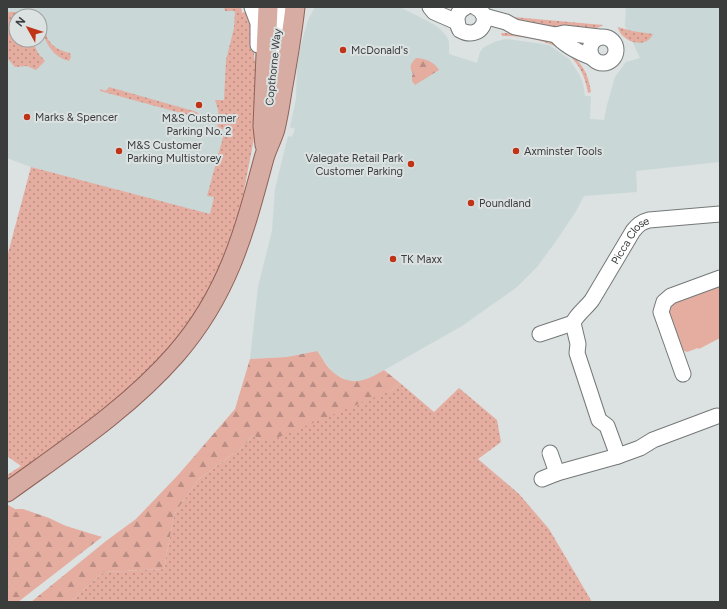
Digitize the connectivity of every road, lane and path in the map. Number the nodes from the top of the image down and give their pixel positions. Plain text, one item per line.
1 (252, 7) edge
2 (268, 7) edge
3 (279, 7) edge
4 (295, 7) edge
5 (305, 7) edge
6 (430, 7) edge
7 (445, 7) edge
8 (461, 14) edge
9 (480, 17) edge
10 (293, 28) junction
11 (556, 35) junction
12 (599, 37) junction
13 (591, 57) junction
14 (264, 81) junction
15 (263, 126) junction
16 (266, 152) junction
17 (720, 214) edge
18 (720, 278) edge
19 (573, 323) junction
20 (540, 334) dead end
21 (683, 374) dead end
22 (716, 414) edge
23 (550, 453) dead end
24 (618, 456) junction
25 (557, 473) junction
26 (542, 479) dead end
27 (7, 492) edge

1 - 14 street
2 - 14 main road
3 - 15 street, Copthorne Way
4 - 10 main road
5 - 10 street, Copthorne Way
6 - 8 street
7 - 8 street
8 - 9 street
9 - 11 street
10 - 16 main road
11 - 12 street
11 - 13 street
12 - 13 street
12 - 13 street
14 - 15 main road
15 - 16 main road
16 - 27 main road
17 - 19 street, Picca Close
18 - 21 street
19 - 20 street
19 - 24 street
22 - 24 street
23 - 25 street
24 - 25 street
25 - 26 street

